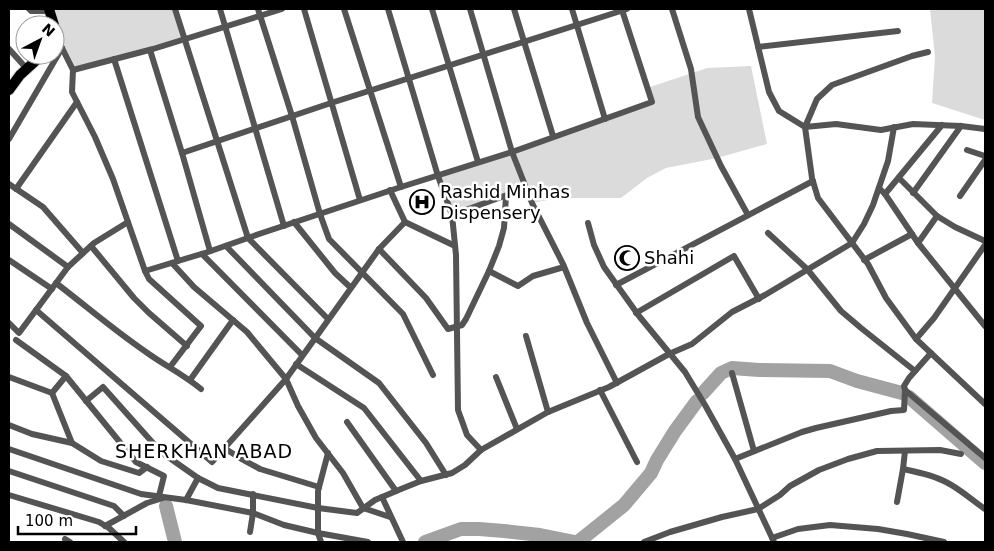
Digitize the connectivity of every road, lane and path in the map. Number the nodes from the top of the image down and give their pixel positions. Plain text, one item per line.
1 (29, 9) edge
2 (175, 9) edge
3 (220, 9) edge
4 (282, 9) edge
5 (304, 9) edge
6 (344, 9) edge
7 (388, 9) edge
8 (432, 9) edge
9 (470, 9) edge
10 (514, 9) edge
11 (572, 9) edge
12 (672, 9) edge
13 (749, 9) edge
14 (49, 10) edge
15 (625, 10) edge
16 (259, 12) edge
17 (577, 25) junction
18 (225, 27) junction
19 (898, 31) dead end
20 (185, 39) junction
21 (524, 42) junction
22 (758, 47) junction
23 (9, 49) edge
24 (150, 50) junction
25 (928, 52) dead end
26 (65, 55) edge
27 (484, 55) junction
28 (114, 59) junction
29 (31, 65) edge
30 (45, 65) edge
31 (449, 66) junction
32 (27, 69) junction
33 (73, 70) junction
34 (409, 78) junction
35 (9, 90) edge
36 (370, 91) junction
37 (77, 102) junction
38 (331, 103) junction
39 (292, 116) junction
40 (605, 119) junction
41 (942, 125) junction
42 (961, 126) junction
43 (804, 127) junction
44 (894, 127) junction
45 (256, 128) junction
46 (985, 129) edge
47 (553, 136) junction
48 (9, 139) edge
49 (217, 141) junction
50 (967, 150) dead end
51 (512, 152) junction
52 (182, 153) junction
53 (985, 156) edge
54 (985, 160) edge
55 (478, 162) junction
56 (438, 176) junction
57 (899, 178) junction
58 (813, 181) junction
59 (9, 184) edge
60 (401, 187) junction
61 (526, 188) junction
62 (879, 188) junction
63 (16, 189) junction
64 (390, 190) junction
65 (913, 193) junction
66 (885, 194) junction
67 (506, 196) junction
68 (960, 196) dead end
69 (360, 200) junction
70 (320, 214) junction
71 (452, 215) junction
72 (748, 215) junction
73 (937, 216) junction
74 (128, 222) junction
75 (294, 222) junction
76 (405, 222) junction
77 (9, 224) edge
78 (588, 224) dead end
79 (284, 226) junction
80 (768, 233) dead end
81 (912, 234) junction
82 (248, 238) junction
83 (985, 241) edge
84 (852, 243) junction
85 (918, 243) junction
86 (985, 245) edge
87 (91, 246) junction
88 (226, 246) junction
89 (455, 246) junction
90 (379, 249) junction
91 (210, 251) junction
92 (83, 252) junction
93 (202, 254) junction
94 (9, 260) edge
95 (864, 260) junction
96 (175, 262) junction
97 (68, 267) junction
98 (564, 267) junction
99 (807, 269) junction
100 (145, 271) junction
101 (489, 271) junction
102 (361, 272) junction
103 (56, 283) junction
104 (616, 285) junction
105 (350, 287) junction
106 (52, 289) junction
107 (954, 289) junction
108 (759, 299) junction
109 (36, 310) junction
110 (636, 313) junction
111 (232, 320) junction
112 (328, 320) junction
113 (9, 323) edge
114 (456, 326) junction
115 (985, 326) edge
116 (526, 336) dead end
117 (315, 338) junction
118 (916, 339) junction
119 (16, 340) dead end
120 (187, 346) junction
121 (931, 353) junction
122 (669, 354) junction
123 (302, 355) junction
124 (296, 364) junction
125 (170, 368) junction
126 (915, 371) junction
127 (732, 374) dead end
128 (433, 375) dead end
129 (66, 376) junction
130 (9, 377) edge
131 (496, 377) dead end
132 (286, 379) junction
133 (190, 380) junction
134 (617, 383) junction
135 (201, 389) dead end
136 (600, 390) junction
137 (905, 390) junction
138 (52, 393) junction
139 (86, 401) junction
140 (985, 404) edge
141 (548, 412) junction
142 (347, 422) dead end
143 (9, 425) edge
144 (517, 429) junction
145 (72, 443) junction
146 (224, 448) junction
147 (9, 449) edge
148 (481, 450) junction
149 (905, 450) junction
150 (754, 451) junction
151 (328, 453) junction
152 (961, 454) dead end
153 (985, 458) edge
154 (735, 459) junction
155 (637, 462) dead end
156 (147, 467) junction
157 (903, 469) junction
158 (9, 471) edge
159 (446, 475) junction
160 (198, 478) junction
161 (421, 481) junction
162 (319, 487) junction
163 (396, 491) junction
164 (253, 494) junction
165 (9, 495) edge
166 (163, 497) junction
167 (382, 497) junction
168 (186, 500) junction
169 (897, 502) dead end
170 (318, 508) junction
171 (363, 508) junction
172 (758, 509) junction
173 (985, 509) edge
174 (253, 514) junction
175 (124, 516) junction
176 (390, 517) junction
177 (105, 526) junction
178 (250, 532) dead end
179 (318, 533) junction
180 (773, 540) edge
181 (124, 542) edge
182 (321, 542) edge
183 (368, 542) edge
184 (403, 542) edge
185 (644, 542) edge
186 (944, 542) edge

1 - 14 street
2 - 20 street
3 - 18 street
4 - 16 street
5 - 38 street
6 - 36 street
7 - 34 street
8 - 31 street
9 - 27 street
10 - 21 street
11 - 17 street
12 - 72 street
13 - 22 street
15 - 17 street
15 - 40 street
16 - 18 street
16 - 39 street
17 - 21 street
17 - 40 street
18 - 20 street
18 - 45 street
19 - 22 street
20 - 24 street
20 - 49 street
21 - 27 street
21 - 47 street
22 - 43 street
23 - 32 street
24 - 28 street
24 - 52 street
25 - 43 street
26 - 33 street
27 - 31 street
27 - 51 street
28 - 33 street
28 - 96 street
29 - 32 main road
30 - 48 street
31 - 34 street
31 - 55 street
32 - 35 main road
33 - 37 street
34 - 36 street
34 - 56 street
36 - 38 street
36 - 60 street
37 - 63 street
37 - 74 street
38 - 39 street
38 - 69 street
39 - 45 street
39 - 70 street
40 - 47 street
41 - 42 street
41 - 44 street
41 - 57 street
42 - 46 street
42 - 65 street
43 - 44 street
43 - 58 street
44 - 62 street
45 - 49 street
45 - 79 street
47 - 51 street
49 - 52 street
49 - 82 street
50 - 53 street
51 - 55 street
51 - 61 street
52 - 91 street
54 - 68 street
55 - 56 street
56 - 60 street
56 - 71 street
57 - 65 street
57 - 66 street
58 - 72 street
58 - 84 street
59 - 63 street
60 - 64 street
61 - 67 street
61 - 98 street
62 - 66 street
62 - 84 street
63 - 92 street
64 - 69 street
64 - 76 street
65 - 73 street
66 - 81 street
67 - 71 street
67 - 101 street
69 - 70 street
70 - 75 street
70 - 102 street
71 - 89 street
72 - 104 street
73 - 83 street
73 - 85 street
74 - 87 street
74 - 100 street
75 - 79 street
75 - 105 street
76 - 89 street
76 - 90 street
77 - 97 street
78 - 104 street
79 - 82 street
80 - 99 street
81 - 85 street
81 - 95 street
82 - 88 street
82 - 112 street
84 - 95 street
84 - 99 street
85 - 107 street
86 - 107 street
87 - 92 street
87 - 120 street
88 - 91 street
88 - 117 street
89 - 114 street
90 - 102 street
90 - 114 street
91 - 93 street
92 - 97 street
93 - 96 street
93 - 123 street
94 - 106 street
95 - 118 street
96 - 100 street
96 - 111 street
97 - 103 street
98 - 101 street
98 - 134 street
99 - 108 street
99 - 126 street
100 - 120 street
101 - 114 street
102 - 105 street
102 - 128 street
103 - 106 street
103 - 125 street
104 - 110 street
105 - 112 street
106 - 109 street
107 - 115 street
107 - 118 street
108 - 110 street
108 - 122 street
109 - 113 street
109 - 146 street
110 - 122 street
111 - 132 street
111 - 133 street
112 - 117 street
114 - 148 street
116 - 141 street
117 - 123 street
117 - 159 street
118 - 121 street
119 - 129 street
120 - 125 street
121 - 126 street
121 - 140 street
122 - 134 street
122 - 154 street
123 - 124 street
124 - 132 street
124 - 161 street
125 - 133 street
126 - 137 street
127 - 150 street
129 - 138 street
129 - 139 street
130 - 138 street
131 - 144 street
132 - 146 street
132 - 151 street
133 - 135 street
134 - 136 street
136 - 141 street
136 - 155 street
137 - 150 street
137 - 153 street
138 - 145 street
139 - 156 street
139 - 160 street
141 - 144 street
142 - 163 street
143 - 145 street
144 - 148 street
145 - 156 street
146 - 162 street
147 - 166 street
148 - 159 street
149 - 152 street
149 - 157 street
149 - 172 street
150 - 154 street
151 - 162 street
151 - 171 street
154 - 172 street
156 - 166 street
157 - 169 street
157 - 173 street
158 - 175 street
159 - 161 street
160 - 164 street
160 - 168 street
161 - 163 street
162 - 170 street
163 - 167 street
164 - 170 street
164 - 174 street
165 - 177 street
166 - 168 street
166 - 175 street
167 - 171 street
167 - 176 street
168 - 174 street
170 - 171 street
170 - 179 street
171 - 176 street
172 - 180 street
172 - 185 street
174 - 178 street
174 - 179 street
175 - 177 street
176 - 184 street
177 - 181 street
179 - 182 street
179 - 183 street
180 - 186 street

